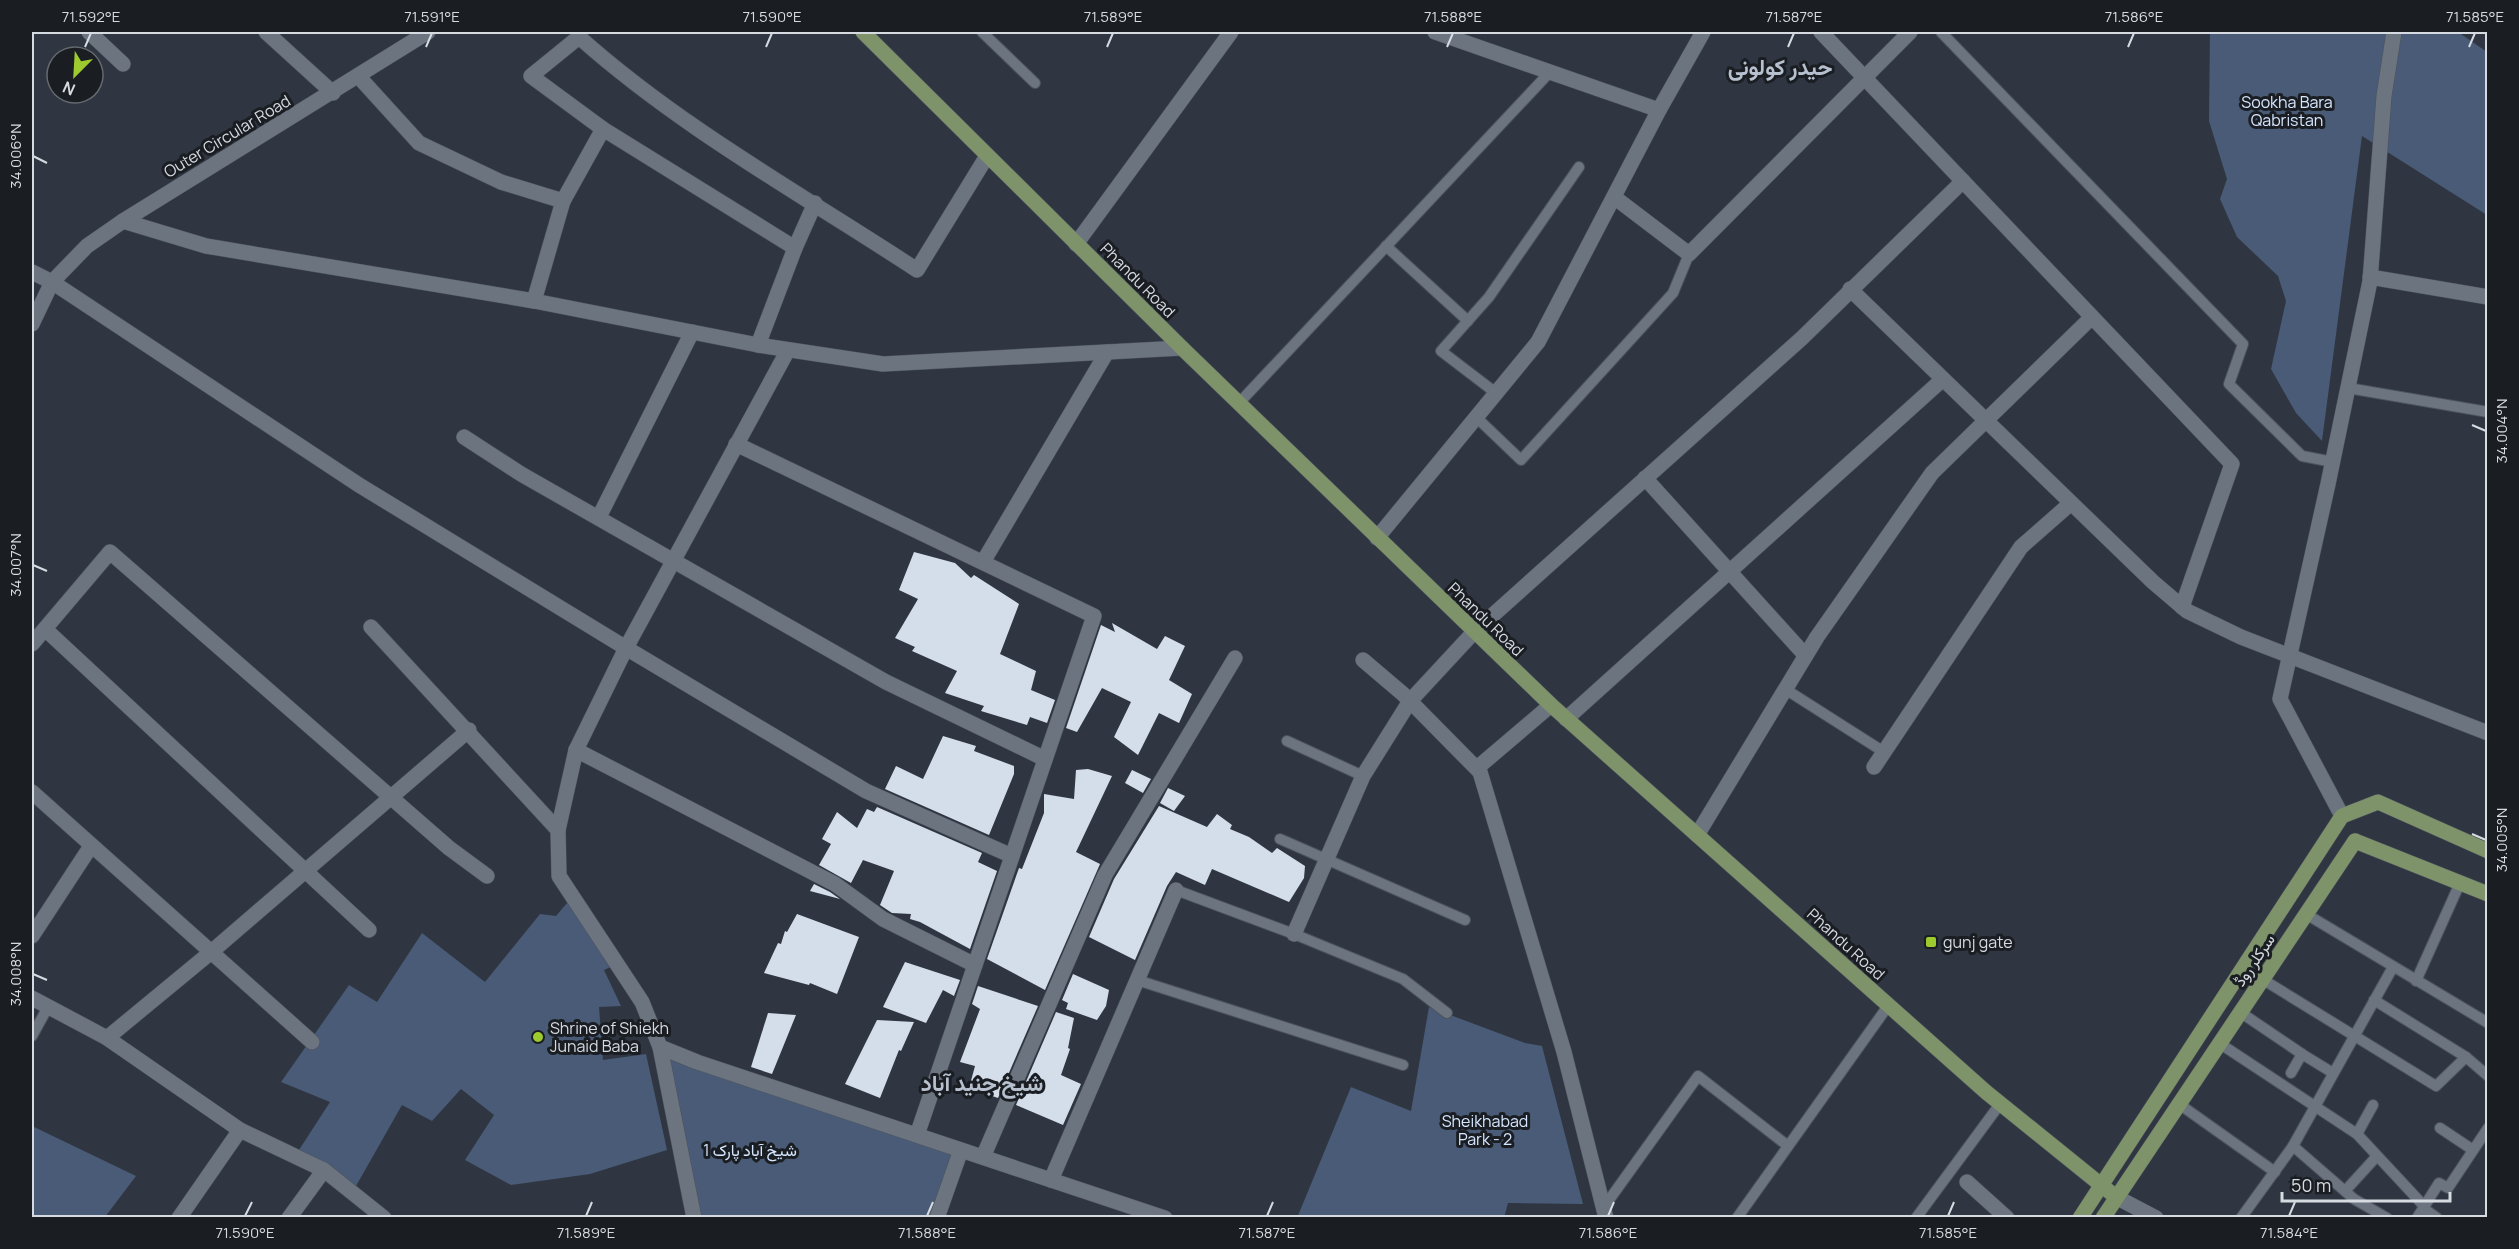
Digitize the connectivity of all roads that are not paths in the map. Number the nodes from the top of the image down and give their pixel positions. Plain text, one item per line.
1 (89, 32) edge
2 (266, 32) edge
3 (428, 32) edge
4 (863, 32) edge
5 (982, 32) edge
6 (1231, 32) edge
7 (1435, 32) edge
8 (1703, 32) edge
9 (1821, 32) edge
10 (1910, 32) edge
11 (1941, 32) edge
12 (2394, 32) edge
13 (582, 34) edge
14 (123, 64) dead end
15 (1550, 72) junction
16 (359, 77) junction
17 (1864, 77) junction
18 (1035, 83) dead end
19 (333, 93) junction
20 (1659, 110) junction
21 (603, 129) junction
22 (987, 156) junction
23 (1579, 167) dead end
24 (1963, 181) junction
25 (1614, 197) junction
26 (563, 201) junction
27 (815, 203) junction
28 (123, 221) junction
29 (1076, 244) junction
30 (1386, 246) junction
31 (795, 248) junction
32 (1689, 254) junction
33 (32, 272) edge
34 (2370, 277) junction
35 (52, 282) junction
36 (1850, 289) junction
37 (2487, 297) edge
38 (534, 301) junction
39 (2092, 317) junction
40 (1468, 321) junction
41 (32, 324) edge
42 (692, 332) junction
43 (758, 345) junction
44 (1182, 348) junction
45 (788, 350) junction
46 (1107, 352) junction
47 (1943, 379) junction
48 (2348, 387) junction
49 (1496, 393) junction
50 (1239, 403) junction
51 (2487, 412) edge
52 (1476, 417) junction
53 (1984, 419) junction
54 (464, 437) dead end
55 (736, 444) junction
56 (2333, 462) junction
57 (1645, 478) junction
58 (2071, 503) junction
59 (599, 517) junction
60 (1377, 538) junction
61 (676, 560) junction
62 (983, 562) junction
63 (1729, 571) junction
64 (2182, 607) junction
65 (371, 627) dead end
66 (45, 629) junction
67 (1474, 632) junction
68 (32, 644) edge
69 (626, 648) junction
70 (1805, 655) junction
71 (2289, 657) junction
72 (1235, 658) dead end
73 (1363, 660) dead end
74 (1785, 689) junction
75 (1410, 701) junction
76 (1551, 705) junction
77 (1566, 719) junction
78 (469, 730) junction
79 (2487, 734) edge
80 (1287, 741) dead end
81 (576, 750) junction
82 (1884, 752) junction
83 (1045, 759) junction
84 (1874, 767) dead end
85 (1477, 768) junction
86 (1363, 776) junction
87 (32, 792) edge
88 (390, 797) junction
89 (2342, 816) junction
90 (558, 830) junction
91 (1696, 835) junction
92 (1280, 839) dead end
93 (2355, 841) junction
94 (91, 846) junction
95 (2487, 851) edge
96 (1012, 856) junction
97 (1327, 858) junction
98 (304, 870) junction
99 (487, 876) dead end
100 (2460, 883) junction
101 (1176, 890) joint
102 (2487, 894) edge
103 (2306, 914) junction
104 (1465, 920) dead end
105 (369, 930) dead end
106 (1293, 934) junction
107 (32, 936) edge
108 (210, 953) junction
109 (975, 965) junction
110 (2392, 967) junction
111 (2262, 979) junction
112 (1137, 980) junction
113 (2416, 981) junction
114 (32, 998) edge
115 (2374, 1000) junction
116 (1888, 1006) junction
117 (48, 1007) junction
118 (2240, 1012) junction
119 (1447, 1013) dead end
120 (2487, 1023) edge
121 (32, 1036) edge
122 (2354, 1036) junction
123 (107, 1038) junction
124 (312, 1042) dead end
125 (2219, 1043) junction
126 (660, 1047) junction
127 (2302, 1054) junction
128 (2466, 1057) junction
129 (1402, 1065) dead end
130 (2291, 1072) dead end
131 (2333, 1074) junction
132 (2487, 1076) edge
133 (2000, 1104) junction
134 (2179, 1104) junction
135 (2373, 1105) dead end
136 (2314, 1108) junction
137 (2440, 1128) dead end
138 (240, 1130) junction
139 (2487, 1131) edge
140 (2357, 1134) junction
141 (917, 1135) junction
142 (1788, 1146) junction
143 (2293, 1146) junction
144 (960, 1150) junction
145 (2473, 1150) junction
146 (2377, 1156) junction
147 (983, 1157) junction
148 (324, 1170) junction
149 (2275, 1172) junction
150 (1051, 1180) junction
151 (1967, 1182) dead end
152 (2101, 1185) junction
153 (2345, 1191) junction
154 (2116, 1197) junction
155 (2421, 1210) edge
156 (1605, 1212) edge
157 (179, 1218) edge
158 (290, 1218) edge
159 (384, 1218) edge
160 (694, 1218) edge
161 (937, 1218) edge
162 (1165, 1218) edge
163 (1737, 1218) edge
164 (1916, 1218) edge
165 (2007, 1218) edge
166 (2080, 1218) edge
167 (2103, 1218) edge
168 (2156, 1218) edge
169 (2241, 1218) edge
170 (2387, 1218) edge
171 (2437, 1218) edge

1 - 14 street
2 - 19 street
3 - 16 street, Outer Circular Road
4 - 22 main road, Phandu Road
5 - 18 lane
6 - 29 street
7 - 15 street
8 - 20 street
9 - 17 street
10 - 17 street
11 - 56 lane
12 - 34 street
13 - 21 street
13 - 27 street
15 - 20 street
15 - 30 lane
16 - 19 street, Outer Circular Road
16 - 26 street
17 - 24 street
17 - 32 street
19 - 28 street, Outer Circular Road
20 - 25 street
21 - 26 street
21 - 31 street
22 - 27 street
22 - 29 main road, Phandu Road
23 - 40 lane
24 - 36 street
24 - 39 street
25 - 32 street
25 - 49 street
26 - 38 street
27 - 31 street
28 - 35 street, Outer Circular Road
28 - 38 street
29 - 44 main road, Phandu Road
30 - 40 lane
30 - 50 lane
31 - 43 street
32 - 52 lane
33 - 35 street
34 - 37 street
34 - 48 street
35 - 41 street, Outer Circular Road
35 - 69 street
36 - 47 street
36 - 57 street
38 - 42 street
39 - 53 street
39 - 64 street
40 - 49 lane
42 - 43 street
42 - 59 street
43 - 45 street
44 - 46 street
44 - 50 main road, Phandu Road
45 - 46 street
45 - 55 street
46 - 62 street
47 - 53 street
47 - 63 street
48 - 51 lane
48 - 56 street
49 - 52 street
50 - 60 main road, Phandu Road
52 - 60 street
53 - 58 street
53 - 70 street
54 - 59 street
55 - 61 street
55 - 62 street
56 - 71 street
57 - 63 street
57 - 67 street
58 - 64 street
58 - 82 street
59 - 61 street
60 - 67 main road, Phandu Road
61 - 69 street
61 - 83 street
62 - 83 street
63 - 70 street
63 - 77 street
64 - 71 street
65 - 78 street
66 - 68 street
66 - 88 street
66 - 98 street
67 - 75 street
67 - 76 main road, Phandu Road
69 - 81 street
69 - 96 street
70 - 74 street
71 - 79 street
71 - 89 street
72 - 147 street
73 - 75 street
74 - 82 lane
74 - 91 street
75 - 85 street
75 - 86 street
76 - 77 main road, Phandu Road
76 - 85 street
77 - 91 main road, Phandu Road
78 - 88 street
78 - 90 street
80 - 86 lane
81 - 90 street
81 - 109 street
82 - 84 street
83 - 96 street
85 - 156 street
86 - 97 street
87 - 94 street
88 - 98 street
88 - 99 street
89 - 93 main road
89 - 95 main road
89 - 152 main road
90 - 126 street
91 - 116 main road, Phandu Road
92 - 97 lane
93 - 100 main road
93 - 103 main road, سرکلر روڈ
94 - 107 street
94 - 108 street
96 - 109 street
97 - 104 lane
97 - 106 street
98 - 105 street
98 - 108 street
100 - 102 main road
100 - 113 lane
101 - 106 lane
101 - 112 street
103 - 110 lane
103 - 111 main road, سرکلر روڈ
106 - 119 lane
108 - 123 street
108 - 124 street
109 - 141 street
110 - 113 lane
110 - 115 lane
111 - 118 main road, سرکلر روڈ
111 - 122 lane
112 - 129 lane
112 - 150 street
113 - 120 lane
114 - 117 street
115 - 122 lane
115 - 128 lane
116 - 133 main road, Phandu Road
116 - 142 lane
117 - 121 lane
117 - 123 street
118 - 125 main road, سرکلر روڈ
118 - 127 lane
122 - 128 lane
122 - 131 lane
123 - 138 street
125 - 134 main road, سرکلر روڈ
125 - 136 lane
126 - 141 street
126 - 160 street
127 - 130 lane
127 - 131 lane
128 - 132 lane
131 - 136 lane
133 - 152 main road, Phandu Road
133 - 164 lane
134 - 149 lane
134 - 154 main road, سرکلر روڈ
135 - 140 lane
136 - 140 lane
136 - 143 lane
137 - 145 lane
138 - 148 street
138 - 157 street
139 - 145 lane
140 - 146 lane
141 - 144 street
142 - 156 lane
142 - 163 lane
143 - 149 lane
143 - 153 lane
144 - 147 street
144 - 161 street
145 - 155 lane
146 - 153 lane
146 - 155 lane
147 - 150 street
148 - 158 street
148 - 159 street
149 - 169 lane
150 - 162 street
151 - 165 street
152 - 154 main road, Phandu Road
152 - 166 main road
153 - 170 lane
154 - 167 main road, سرکلر روڈ
154 - 168 street
155 - 171 lane

